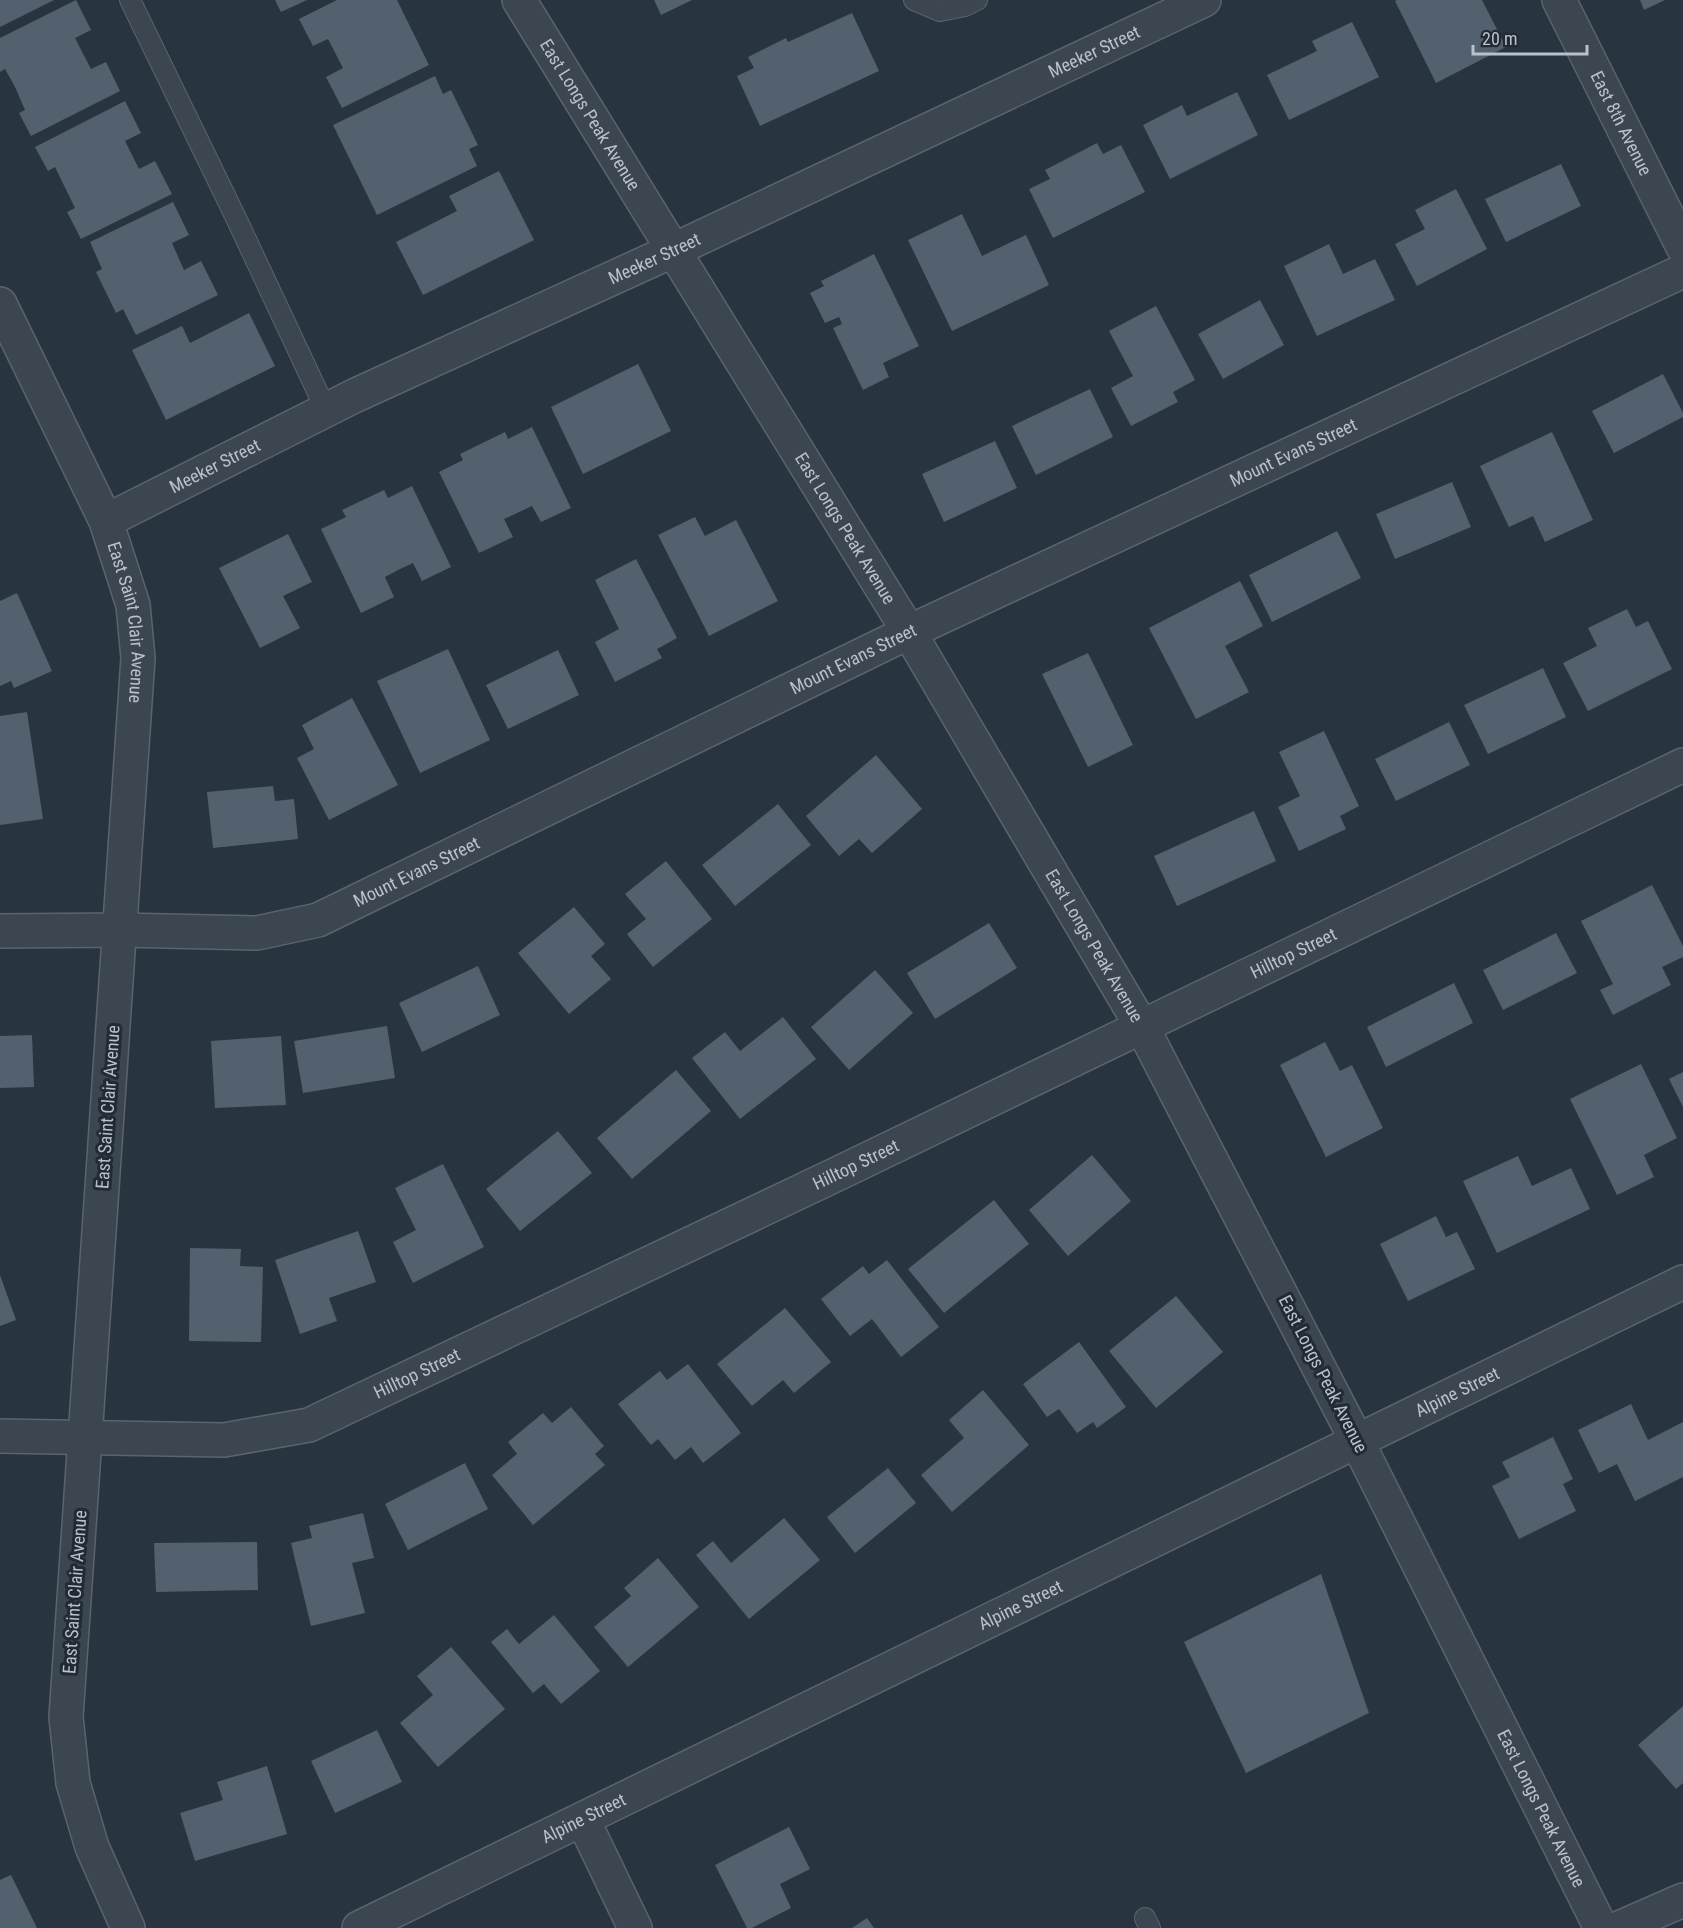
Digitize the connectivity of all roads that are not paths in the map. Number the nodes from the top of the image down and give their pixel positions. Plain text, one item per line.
1 (130, 0) edge
2 (519, 0) edge
3 (914, 0) edge
4 (977, 0) edge
5 (1204, 0) edge
6 (1559, 0) edge
7 (1683, 248) edge
8 (674, 250) junction
9 (1683, 271) edge
10 (0, 304) edge
11 (12, 357) edge
12 (326, 410) junction
13 (106, 521) junction
14 (909, 632) junction
15 (1683, 765) edge
16 (120, 930) junction
17 (0, 931) edge
18 (1142, 1027) junction
19 (1683, 1282) edge
20 (0, 1436) edge
21 (84, 1438) junction
22 (1358, 1441) junction
23 (583, 1820) junction
24 (1683, 1900) edge
25 (128, 1928) edge
26 (359, 1928) edge
27 (635, 1928) edge
28 (1601, 1928) edge
29 (1619, 1928) edge

1 - 12 lane
2 - 8 street, East Longs Peak Avenue
3 - 4 lane
5 - 8 street, Meeker Street
6 - 7 street, East 8th Avenue
8 - 12 street, Meeker Street
8 - 14 street, East Longs Peak Avenue
9 - 14 street, Mount Evans Street
10 - 11 street, East Saint Clair Avenue
11 - 13 street, East Saint Clair Avenue
12 - 13 street, Meeker Street
13 - 16 street, East Saint Clair Avenue
14 - 16 street, Mount Evans Street
14 - 18 street, East Longs Peak Avenue
15 - 18 street, Hilltop Street
16 - 17 street, Mount Evans Street
16 - 21 street, East Saint Clair Avenue
18 - 21 street, Hilltop Street
18 - 22 street, East Longs Peak Avenue
19 - 22 street, Alpine Street
20 - 21 street, Hilltop Street
21 - 25 street, East Saint Clair Avenue
22 - 23 street, Alpine Street
22 - 28 street, East Longs Peak Avenue
23 - 26 street, Alpine Street
23 - 27 street
24 - 29 street

